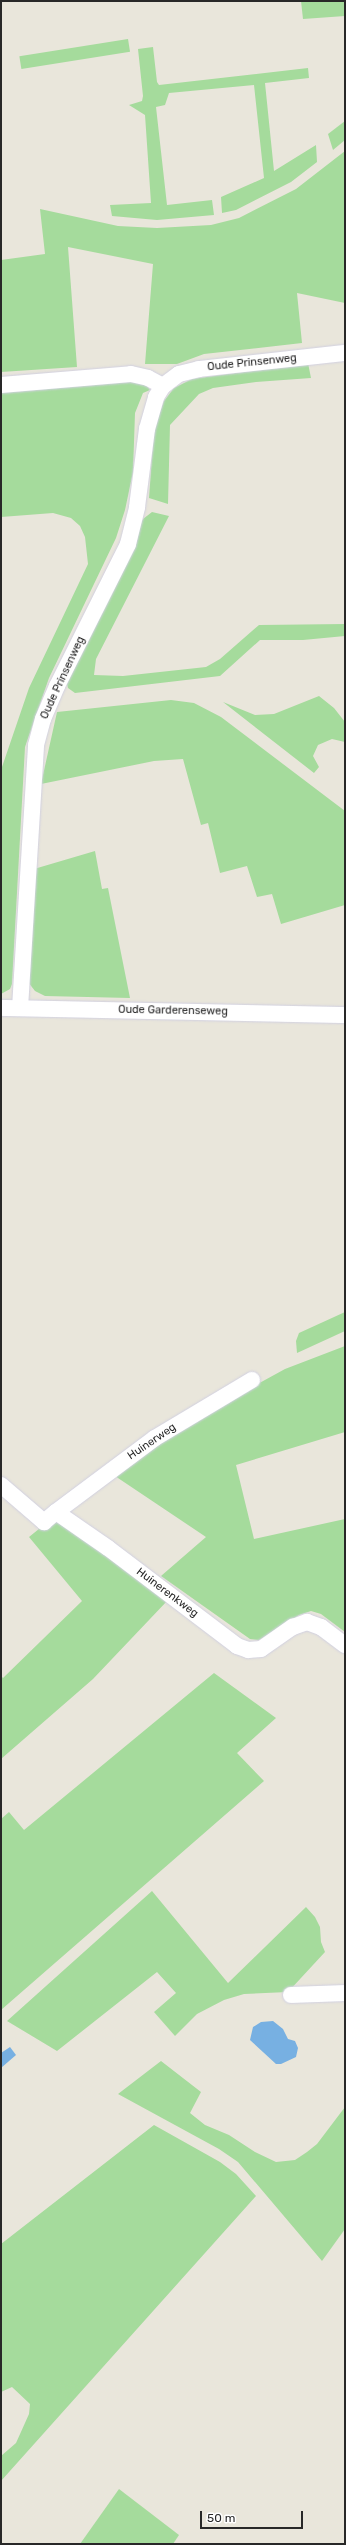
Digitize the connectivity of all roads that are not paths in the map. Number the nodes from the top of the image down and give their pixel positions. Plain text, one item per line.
1 (345, 353) edge
2 (1, 384) edge
3 (163, 386) junction
4 (1, 1008) edge
5 (20, 1008) junction
6 (345, 1015) edge
7 (252, 1380) dead end
8 (1, 1485) edge
9 (56, 1512) junction
10 (345, 1645) edge
11 (345, 1993) edge
12 (291, 1995) dead end

1 - 3 street, Oude Prinsenweg
2 - 3 street
3 - 5 street, Oude Prinsenweg
4 - 5 street, Oude Garderenseweg
5 - 6 street, Oude Garderenseweg
7 - 9 street, Huinerweg
8 - 9 street
9 - 10 street, Huinerenkweg
11 - 12 street

